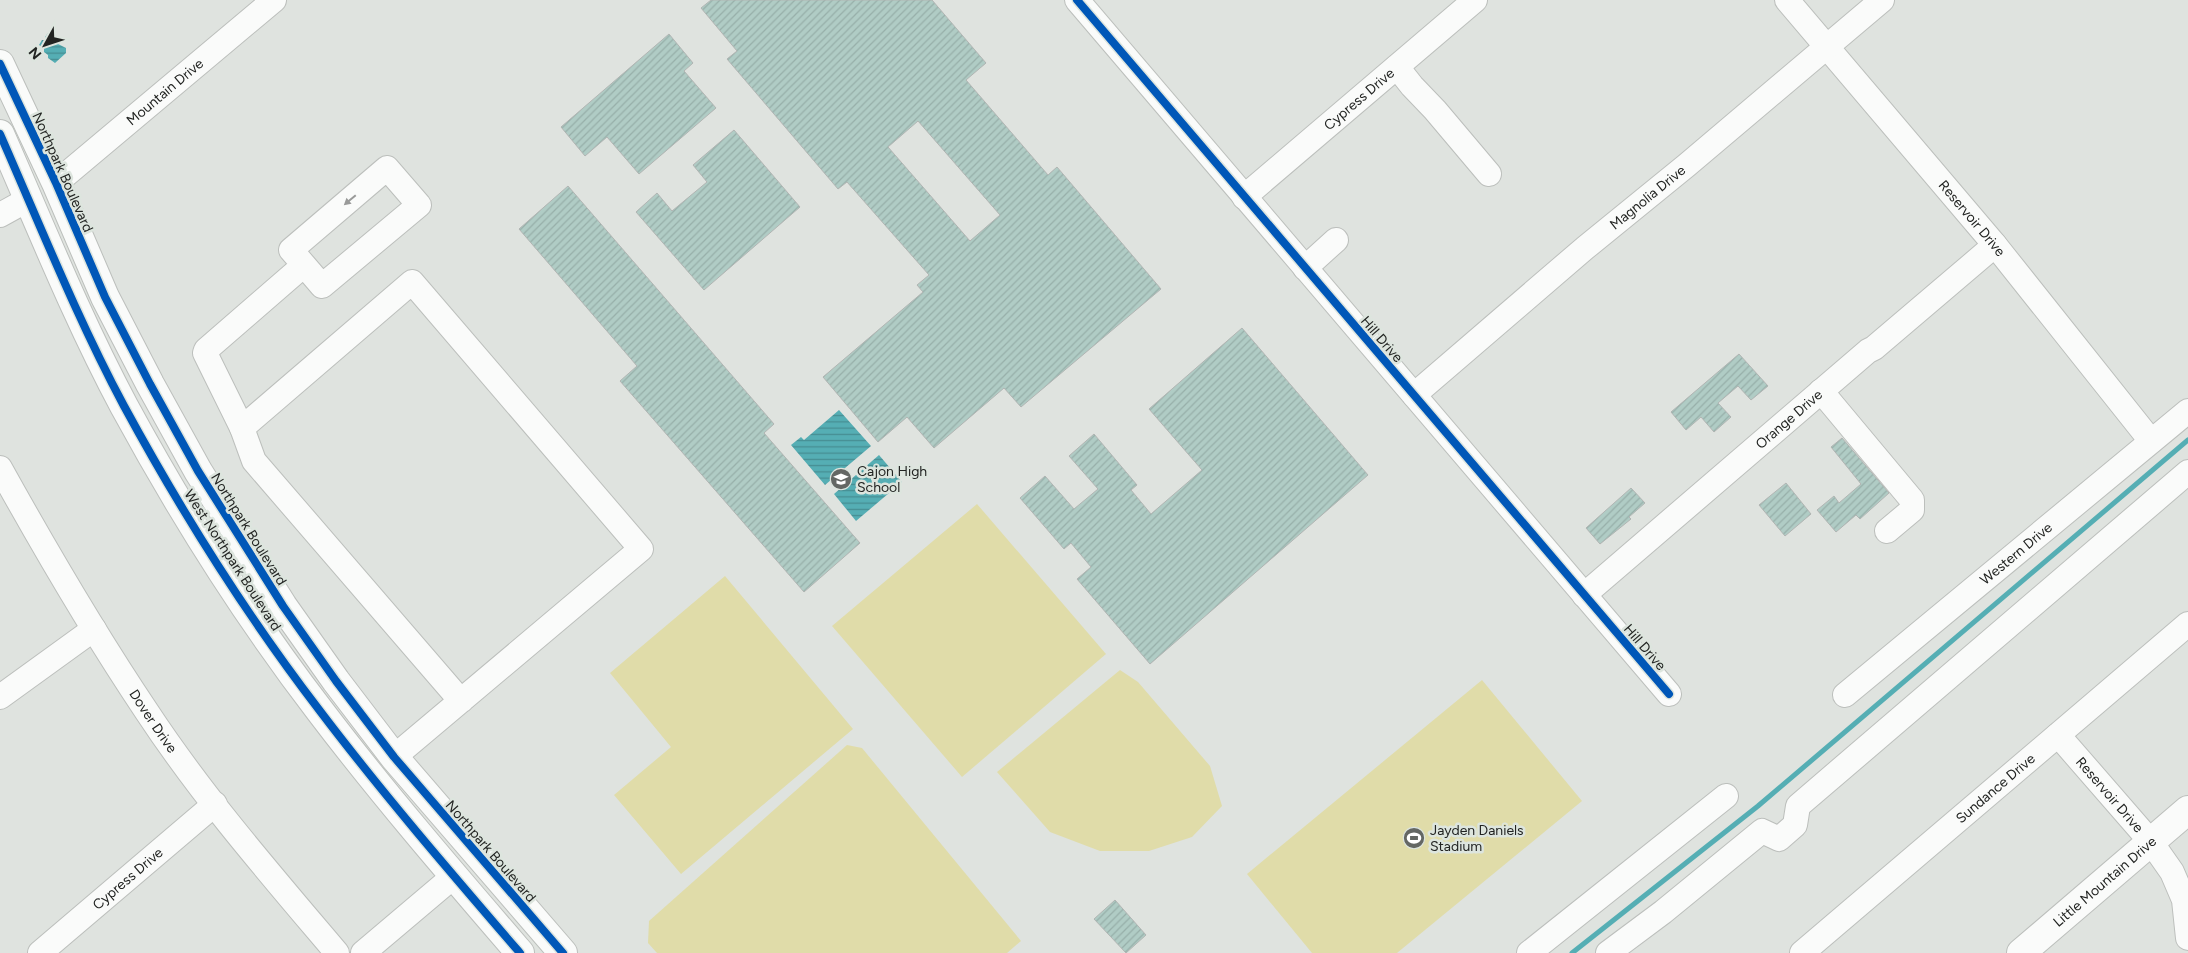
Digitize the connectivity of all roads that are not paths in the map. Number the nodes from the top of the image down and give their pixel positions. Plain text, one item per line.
1 (274, 0) edge
2 (1077, 0) edge
3 (1475, 0) edge
4 (1787, 0) edge
5 (1882, 0) edge
6 (1827, 47) junction
7 (0, 64) edge
8 (1396, 67) junction
9 (0, 134) edge
10 (1489, 174) dead end
11 (56, 183) junction
12 (1244, 197) junction
13 (29, 199) junction
14 (0, 216) edge
15 (1336, 240) dead end
16 (1995, 245) junction
17 (298, 258) junction
18 (1305, 268) junction
19 (1821, 391) junction
20 (1414, 395) junction
21 (2188, 411) edge
22 (242, 428) junction
23 (2151, 441) junction
24 (0, 468) edge
25 (2188, 472) edge
26 (1887, 530) dead end
27 (1584, 595) junction
28 (2188, 624) edge
29 (94, 629) junction
30 (1669, 694) dead end
31 (1845, 695) dead end
32 (0, 696) edge
33 (461, 701) junction
34 (2058, 735) junction
35 (394, 757) junction
36 (1726, 796) dead end
37 (215, 804) junction
38 (2188, 810) edge
39 (2151, 842) junction
40 (454, 876) junction
41 (2188, 938) edge
42 (40, 953) edge
43 (337, 953) edge
44 (363, 953) edge
45 (520, 953) edge
46 (562, 953) edge
47 (1529, 953) edge
48 (1608, 953) edge
49 (1802, 953) edge
50 (2021, 953) edge

1 - 11 street, Mountain Drive
2 - 12 street, Hill Drive
3 - 8 street, Cypress Drive
4 - 6 street, Reservoir Drive
5 - 6 street, Magnolia Drive
6 - 16 street, Reservoir Drive
6 - 20 street, Magnolia Drive
7 - 11 main road, Northpark Boulevard
8 - 10 street
8 - 12 street, Cypress Drive
9 - 13 main road, West Northpark Boulevard
11 - 13 main road
11 - 35 main road, Northpark Boulevard
12 - 18 street, Hill Drive
13 - 14 street
13 - 40 main road, West Northpark Boulevard
15 - 18 street
16 - 19 street, Orange Drive
16 - 23 street, Reservoir Drive
17 -> 17 street
17 - 22 street
18 - 20 street, Hill Drive
19 - 26 street
19 - 27 street, Orange Drive
20 - 27 street, Hill Drive
21 - 23 street, Western Drive
22 - 33 street
22 - 33 street
23 - 31 street, Western Drive
24 - 29 street, Dover Drive
25 - 48 street
27 - 30 street, Hill Drive
28 - 34 street, Sundance Drive
29 - 32 street
29 - 37 street, Dover Drive
33 - 35 street
34 - 39 street, Reservoir Drive
34 - 49 street, Sundance Drive
35 - 46 main road, Northpark Boulevard
36 - 47 street
37 - 42 street, Cypress Drive
37 - 43 street, Dover Drive
38 - 39 main road, Little Mountain Drive
39 - 41 street, Reservoir Drive
39 - 50 main road, Little Mountain Drive
40 - 44 street
40 - 45 main road, West Northpark Boulevard

